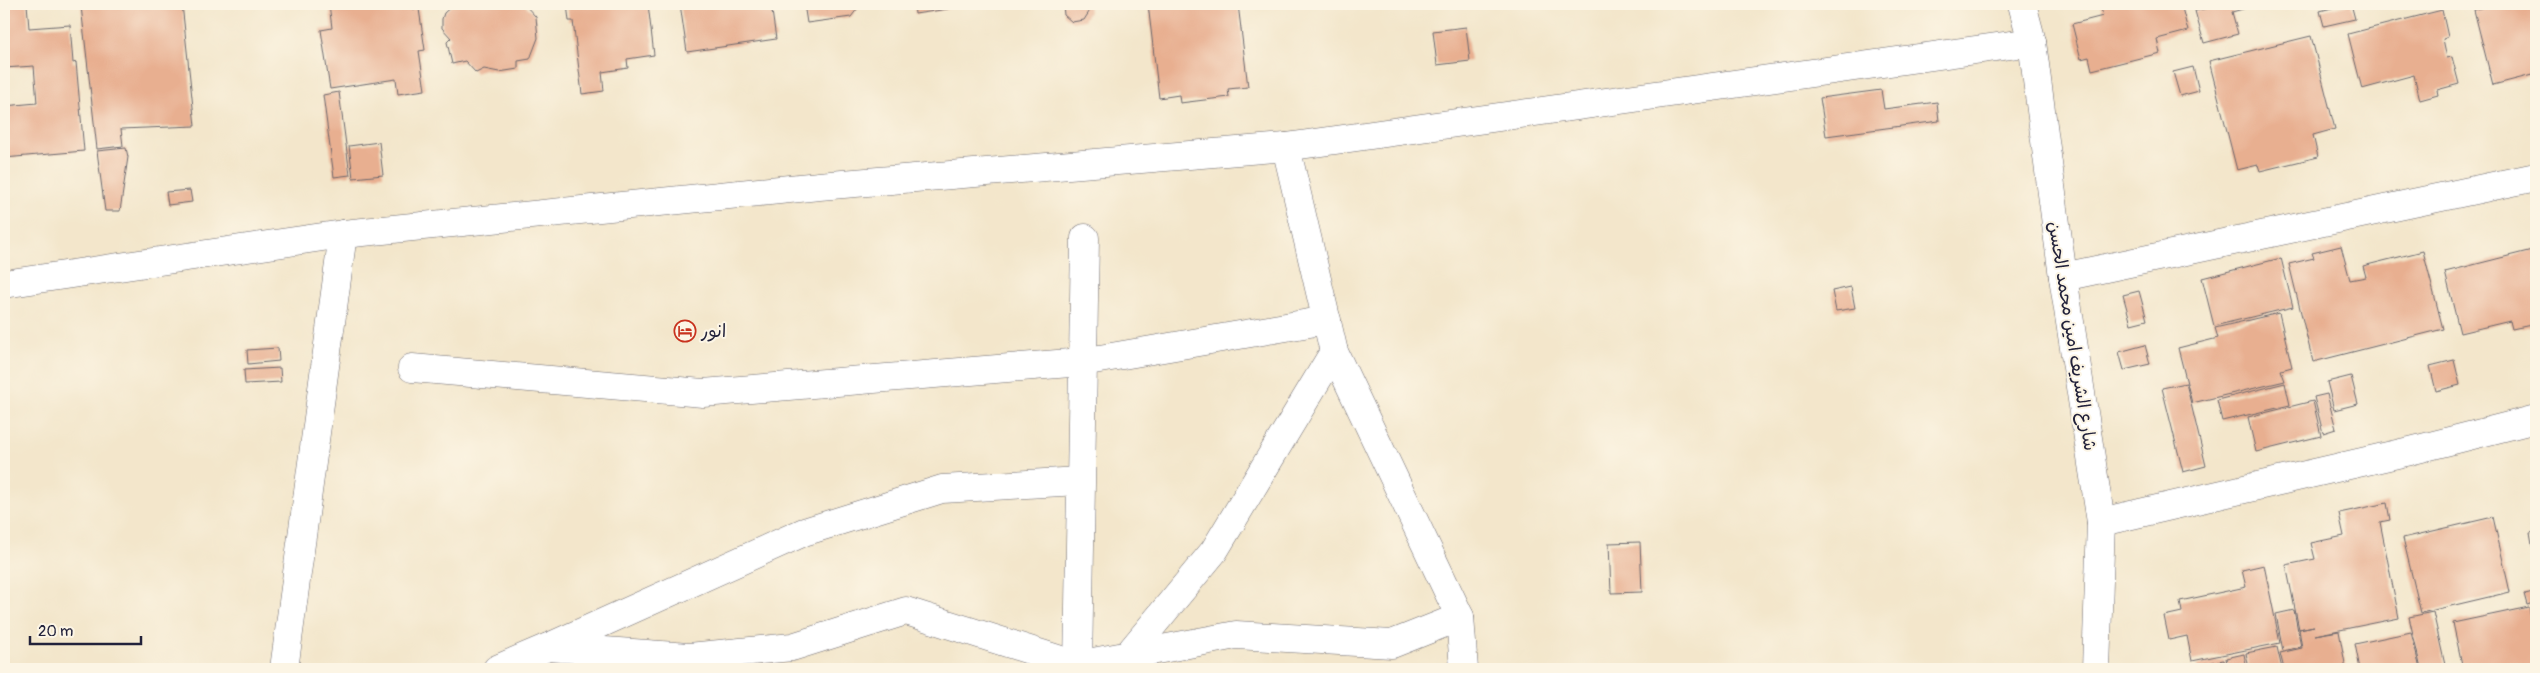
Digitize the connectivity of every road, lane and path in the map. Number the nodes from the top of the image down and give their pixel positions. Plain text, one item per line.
1 (2022, 4) edge
2 (2032, 42) junction
3 (1286, 147) junction
4 (2536, 177) edge
5 (343, 234) junction
6 (1085, 238) dead end
7 (2062, 278) junction
8 (4, 284) edge
9 (1327, 320) junction
10 (1334, 352) junction
11 (1082, 362) junction
12 (412, 368) dead end
13 (2536, 419) edge
14 (1079, 481) junction
15 (2101, 522) junction
16 (1460, 617) junction
17 (548, 647) junction
18 (1127, 656) junction
19 (1078, 667) edge
20 (284, 669) edge
21 (497, 669) edge
22 (1464, 669) edge
23 (2096, 669) edge

1 - 2 street, شارع الشريف امين محمد الحسن
2 - 3 street
2 - 7 street, شارع الشريف امين محمد الحسن
3 - 5 street
3 - 9 street
4 - 7 street
5 - 8 street
5 - 20 street
6 - 11 street
7 - 15 street, شارع الشريف امين محمد الحسن
9 - 10 street
9 - 11 street
10 - 16 street
10 - 18 street
11 - 12 street
11 - 14 street
13 - 15 street
14 - 17 street
14 - 19 street
15 - 23 street, شارع الشريف امين محمد الحسن
16 - 18 street
16 - 22 street
17 - 19 street
17 - 21 street
18 - 19 street

